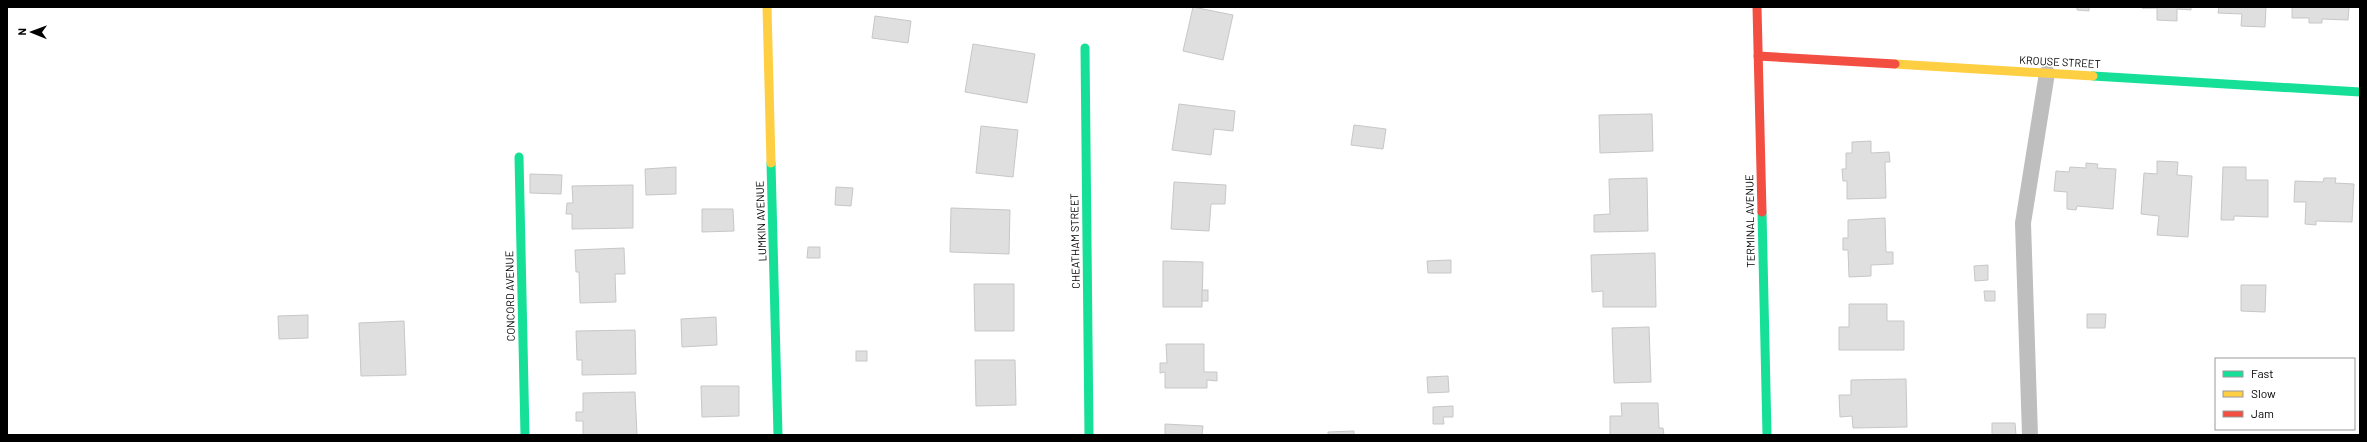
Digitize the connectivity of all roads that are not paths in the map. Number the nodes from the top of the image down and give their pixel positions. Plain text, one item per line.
1 (767, 7) edge
2 (1756, 7) edge
3 (1085, 48) dead end
4 (1758, 56) junction
5 (2047, 74) junction
6 (2360, 92) edge
7 (519, 157) dead end
8 (526, 435) edge
9 (778, 435) edge
10 (1089, 435) edge
11 (1766, 435) edge
12 (2030, 435) edge

1 - 9 street, LUMKIN AVENUE
2 - 4 street, TERMINAL AVENUE
3 - 10 street, CHEATHAM STREET
4 - 5 street, KROUSE STREET
4 - 11 street, TERMINAL AVENUE
5 - 6 street, KROUSE STREET
5 - 12 lane
7 - 8 street, CONCORD AVENUE

